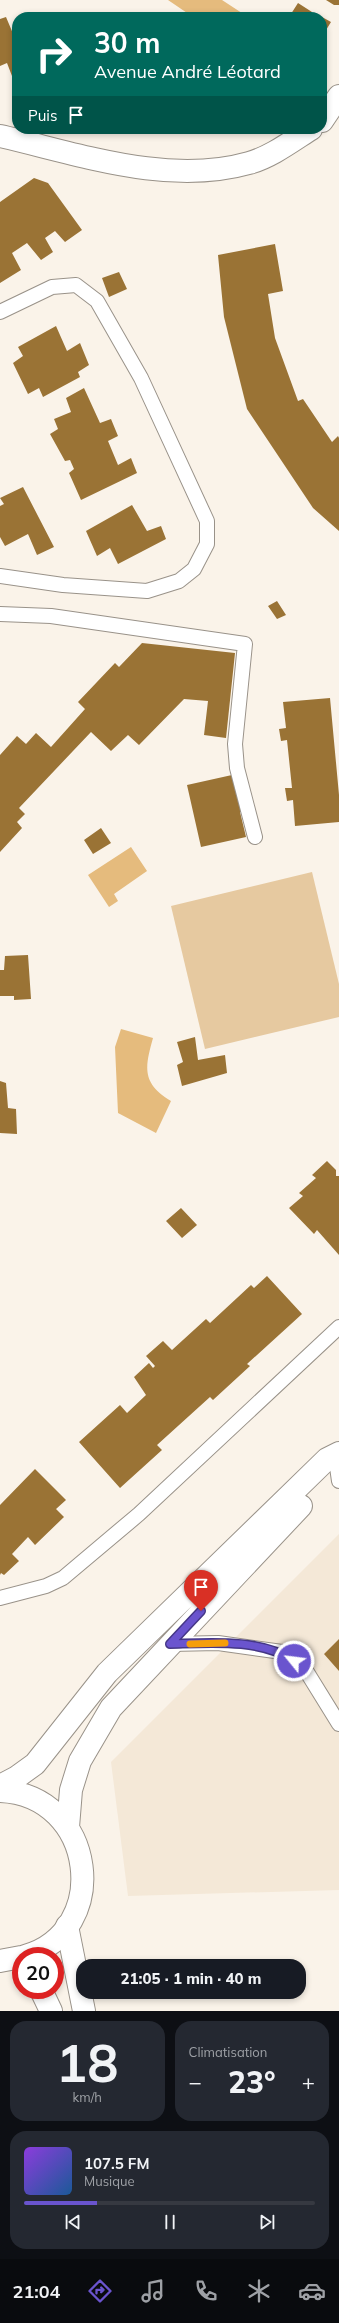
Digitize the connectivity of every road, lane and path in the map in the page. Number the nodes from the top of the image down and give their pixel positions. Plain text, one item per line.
1 (339, 96) edge
2 (327, 114) edge
3 (304, 134) edge
4 (0, 136) edge
5 (0, 312) edge
6 (0, 576) edge
7 (0, 614) edge
8 (255, 837) dead end
9 (339, 1327) edge
10 (339, 1466) edge
11 (0, 1598) edge
12 (170, 1644) junction
13 (339, 1724) edge
14 (0, 1786) edge
15 (0, 1791) edge
16 (68, 1827) junction
17 (67, 1926) junction
18 (43, 1947) edge
19 (45, 1999) edge
20 (51, 2011) edge
21 (84, 2011) edge

1 - 2 main road
3 - 4 main road
5 - 6 lane
7 - 8 lane
9 - 11 lane
10 - 12 main road
10 - 14 main road
12 - 13 lane
12 - 16 main road
15 - 16 main road
16 - 17 main road
17 - 18 main road
17 - 21 main road
19 - 20 main road

